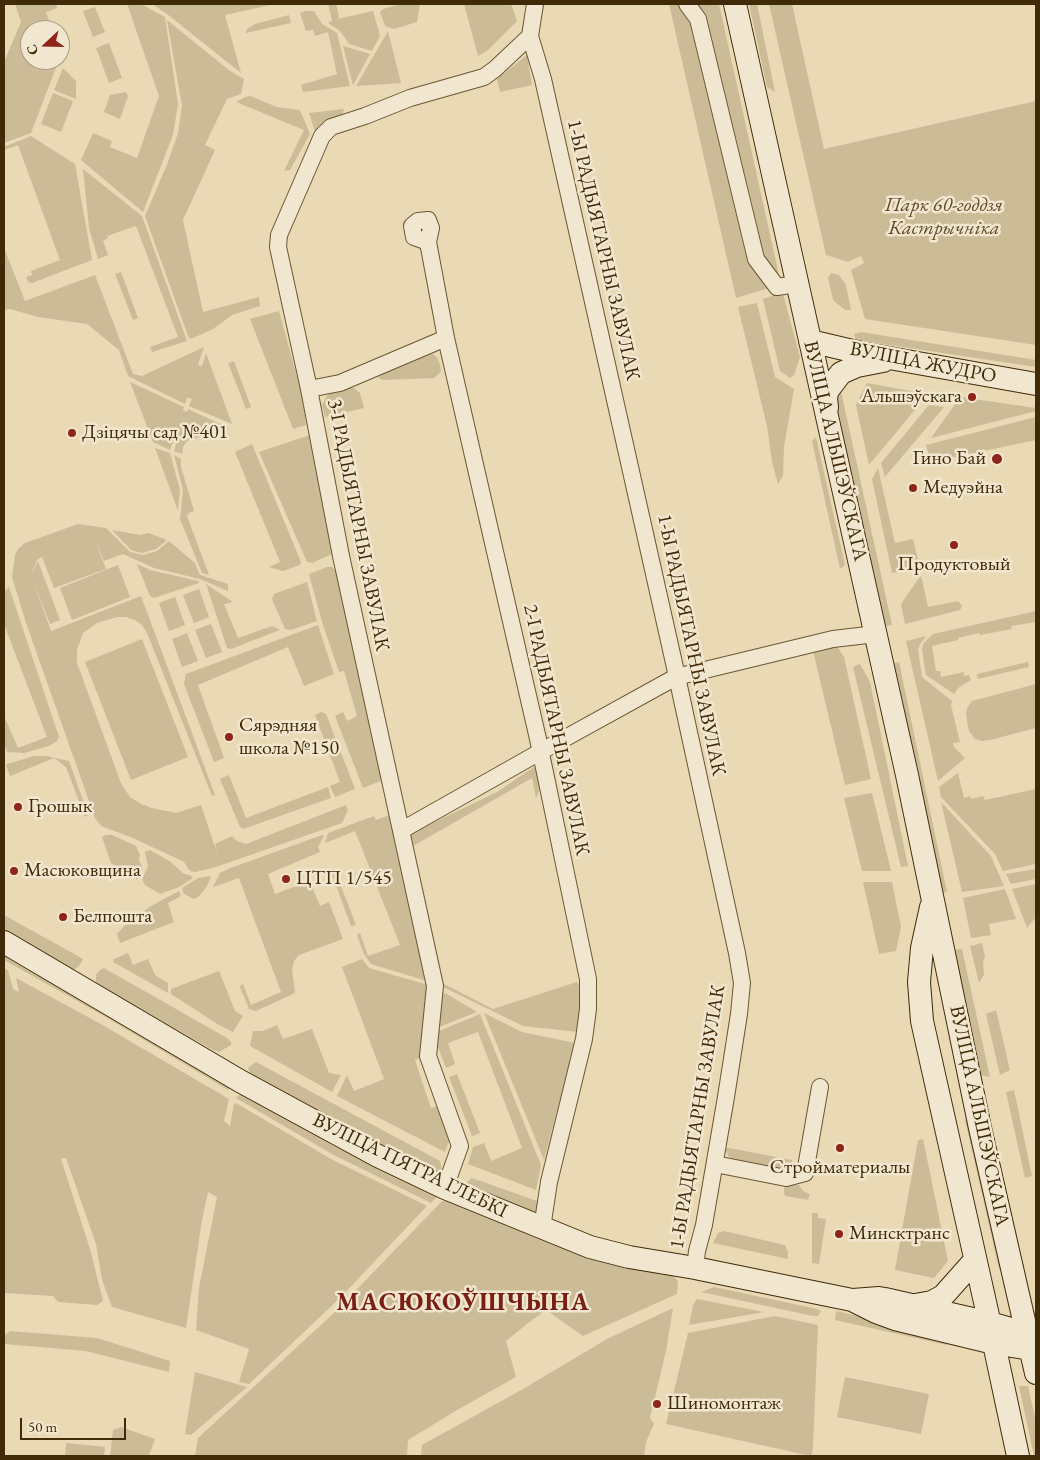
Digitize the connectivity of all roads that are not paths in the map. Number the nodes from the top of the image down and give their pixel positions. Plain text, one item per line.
1 (535, 4) edge
2 (687, 4) edge
3 (735, 4) edge
4 (530, 36) junction
5 (428, 242) dead end
6 (796, 284) junction
7 (446, 338) junction
8 (810, 341) junction
9 (896, 359) junction
10 (1036, 384) edge
11 (309, 389) junction
12 (827, 418) junction
13 (876, 634) junction
14 (676, 677) junction
15 (540, 752) junction
16 (402, 830) junction
17 (933, 899) junction
18 (4, 942) edge
19 (820, 1087) dead end
20 (715, 1164) junction
21 (445, 1188) junction
22 (542, 1228) junction
23 (975, 1260) junction
24 (696, 1268) junction
25 (852, 1300) junction
26 (915, 1306) junction
27 (992, 1333) junction
28 (1033, 1342) edge
29 (1036, 1373) edge
30 (1018, 1456) edge

1 - 4 street
2 - 6 street
3 - 6 main road, ВУЛІЦА АЛЬШЭЎСКАГА
4 - 11 street, 3-І РАДЫЯТАРНЫ ЗАВУЛАК
4 - 14 street, 1-Ы РАДЫЯТАРНЫ ЗАВУЛАК
5 - 7 street, 2-І РАДЫЯТАРНЫ ЗАВУЛАК
6 - 8 main road, ВУЛІЦА АЛЬШЭЎСКАГА
7 - 11 street
7 - 15 street, 2-І РАДЫЯТАРНЫ ЗАВУЛАК
8 - 9 main road, ВУЛІЦА ЖУДРО
8 - 12 main road, ВУЛІЦА АЛЬШЭЎСКАГА
9 - 10 main road, ВУЛІЦА ЖУДРО
9 - 12 main road
11 - 16 street, 3-І РАДЫЯТАРНЫ ЗАВУЛАК
12 - 13 main road, ВУЛІЦА АЛЬШЭЎСКАГА
13 - 14 street
13 - 17 main road, ВУЛІЦА АЛЬШЭЎСКАГА
14 - 15 street
14 - 20 street, 1-Ы РАДЫЯТАРНЫ ЗАВУЛАК
15 - 16 street
15 - 22 street, 2-І РАДЫЯТАРНЫ ЗАВУЛАК
16 - 21 street, 3-І РАДЫЯТАРНЫ ЗАВУЛАК
17 - 23 main road, ВУЛІЦА АЛЬШЭЎСКАГА
17 - 28 main road, ВУЛІЦА АЛЬШЭЎСКАГА
18 - 21 main road, ВУЛІЦА ПЯТРА ГЛЕБКІ
19 - 20 street
20 - 24 street, 1-Ы РАДЫЯТАРНЫ ЗАВУЛАК
21 - 22 main road, ВУЛІЦА ПЯТРА ГЛЕБКІ
22 - 24 main road, ВУЛІЦА ПЯТРА ГЛЕБКІ
23 - 26 main road
23 - 27 main road, ВУЛІЦА АЛЬШЭЎСКАГА
24 - 25 main road, ВУЛІЦА ПЯТРА ГЛЕБКІ
25 - 26 main road, ВУЛІЦА ПЯТРА ГЛЕБКІ
25 - 27 main road, ВУЛІЦА ПЯТРА ГЛЕБКІ
26 - 27 main road, ВУЛІЦА ПЯТРА ГЛЕБКІ
27 - 28 main road, ВУЛІЦА ПЯТРА ГЛЕБКІ
27 - 30 main road, ВУЛІЦА АЛЬШЭЎСКАГА
28 - 29 main road, ВУЛІЦА АЛЬШЭЎСКАГА

